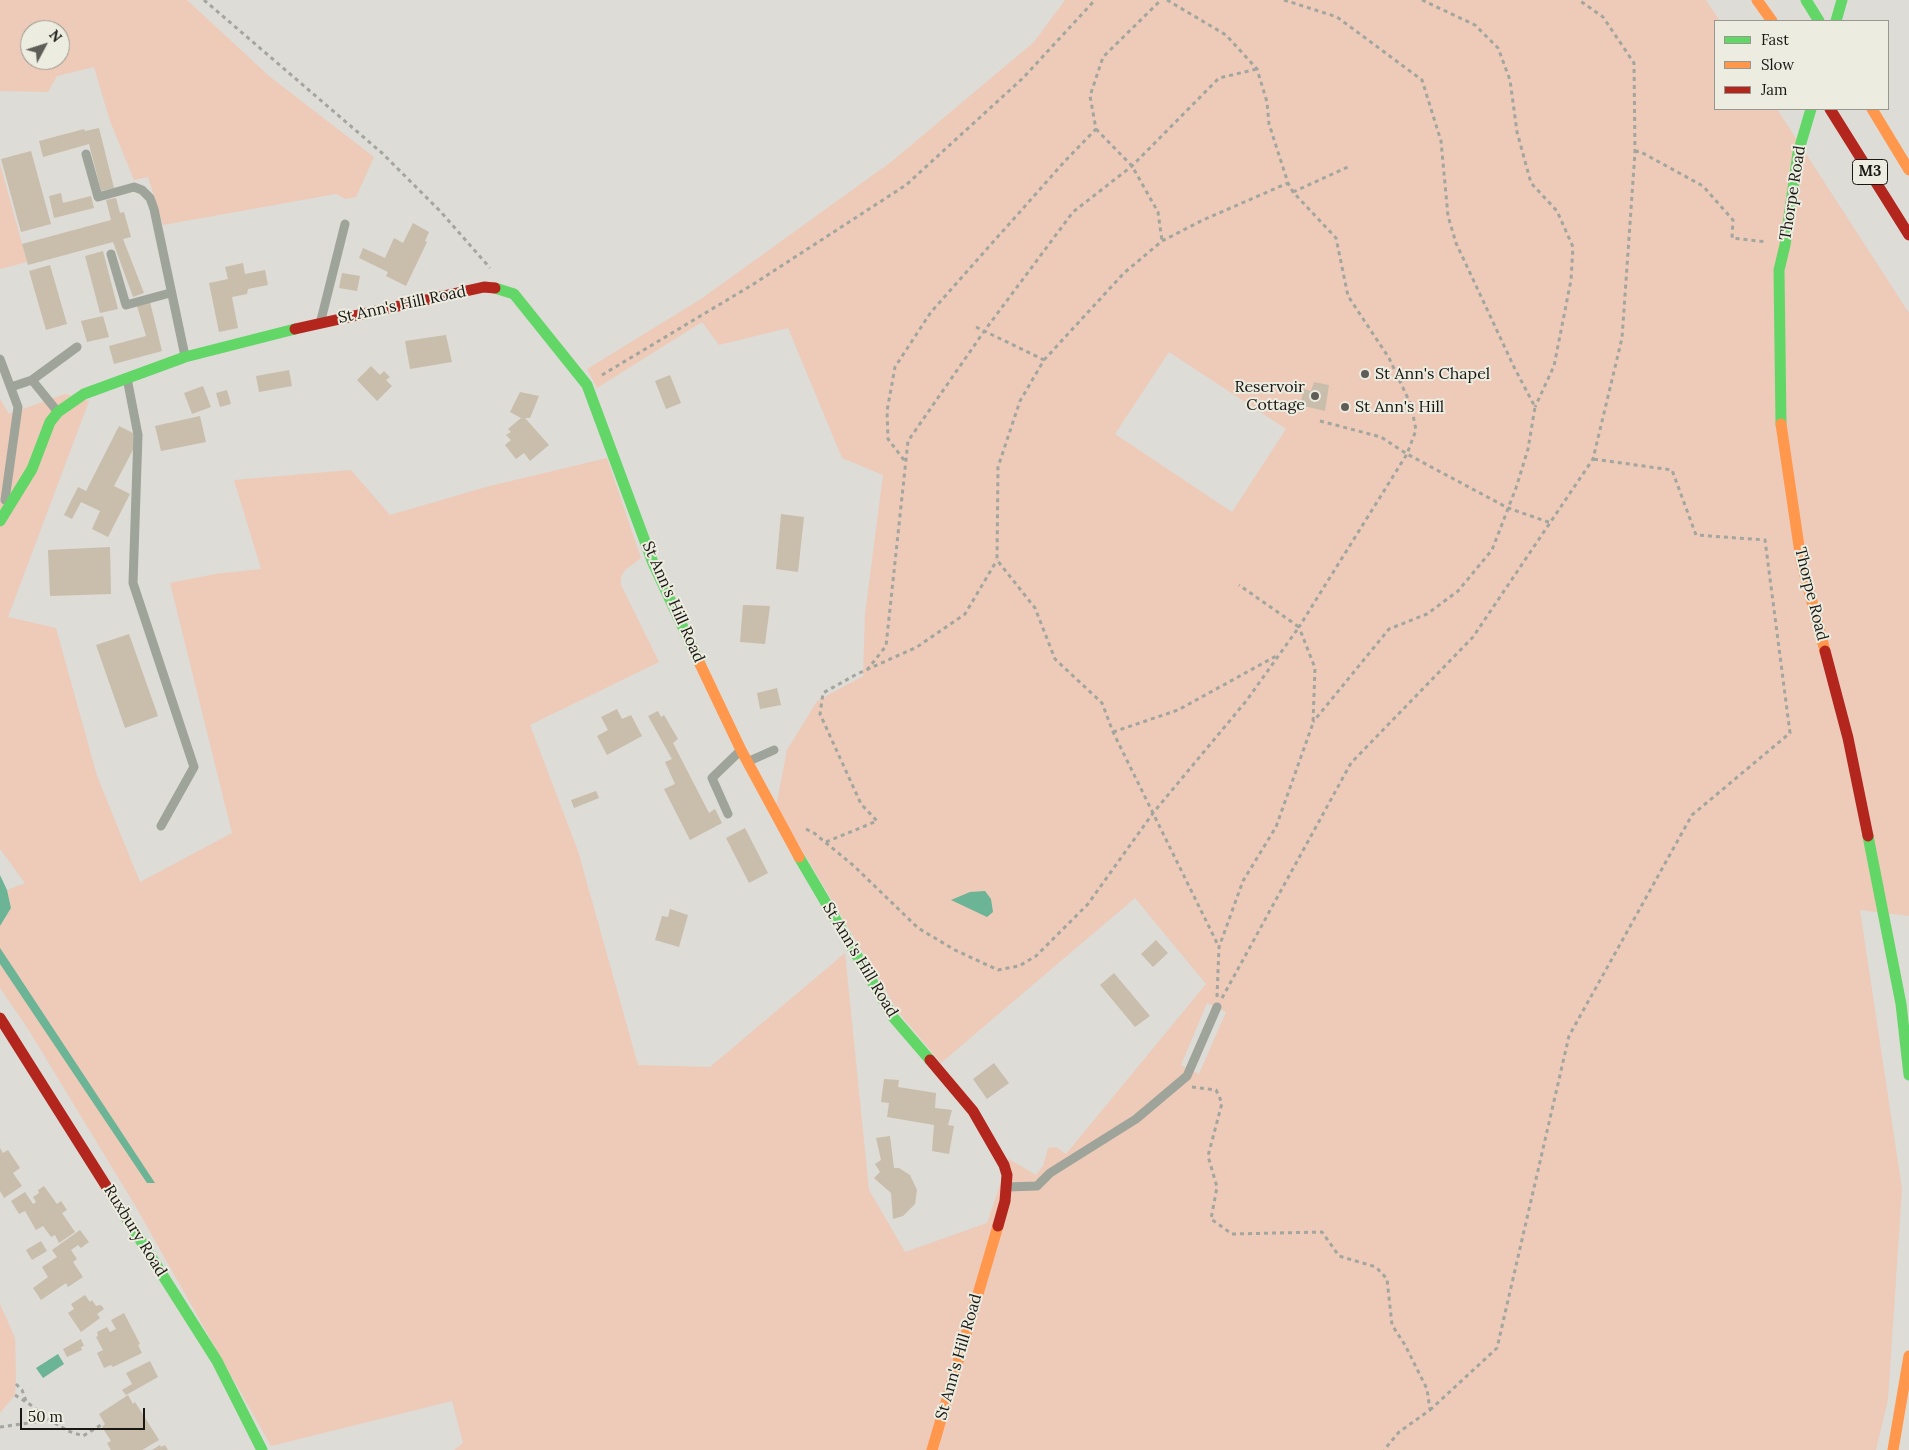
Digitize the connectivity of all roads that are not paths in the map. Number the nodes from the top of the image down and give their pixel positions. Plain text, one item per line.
1 (1758, 0) edge
2 (1806, 0) edge
3 (1842, 0) edge
4 (1771, 20) edge
5 (1818, 20) edge
6 (1836, 20) edge
7 (1810, 110) edge
8 (1831, 110) edge
9 (1873, 110) edge
10 (86, 154) dead end
11 (1909, 170) edge
12 (345, 224) dead end
13 (1909, 235) edge
14 (111, 254) dead end
15 (170, 293) junction
16 (320, 322) junction
17 (77, 347) dead end
18 (185, 357) junction
19 (0, 359) edge
20 (127, 378) junction
21 (32, 380) junction
22 (11, 387) junction
23 (58, 412) junction
24 (1, 520) edge
25 (741, 750) junction
26 (774, 750) dead end
27 (747, 762) junction
28 (728, 814) dead end
29 (161, 826) dead end
30 (1216, 1007) road end
31 (0, 1018) edge
32 (1909, 1075) edge
33 (1007, 1187) junction
34 (1909, 1358) edge
35 (262, 1450) edge
36 (932, 1450) edge
37 (1893, 1450) edge

1 - 4 main road
2 - 5 main road
3 - 6 main road
7 - 32 main road, Thorpe Road
8 - 13 main road, M3
9 - 11 main road, M3
10 - 15 lane
12 - 16 lane
14 - 15 lane
15 - 18 lane
16 - 18 main road, St Ann's Hill Road
16 - 25 main road, St Ann's Hill Road
17 - 21 lane
18 - 20 main road, St Ann's Hill Road
19 - 22 lane
20 - 23 main road, St Ann's Hill Road
20 - 29 lane
21 - 22 lane
21 - 23 lane
22 - 24 lane
23 - 24 main road, St Ann's Hill Road
25 - 27 main road, St Ann's Hill Road
25 - 28 lane
26 - 27 lane
27 - 33 main road, St Ann's Hill Road
30 - 33 lane
31 - 35 main road, Ruxbury Road
33 - 36 main road, St Ann's Hill Road
34 - 37 main road

